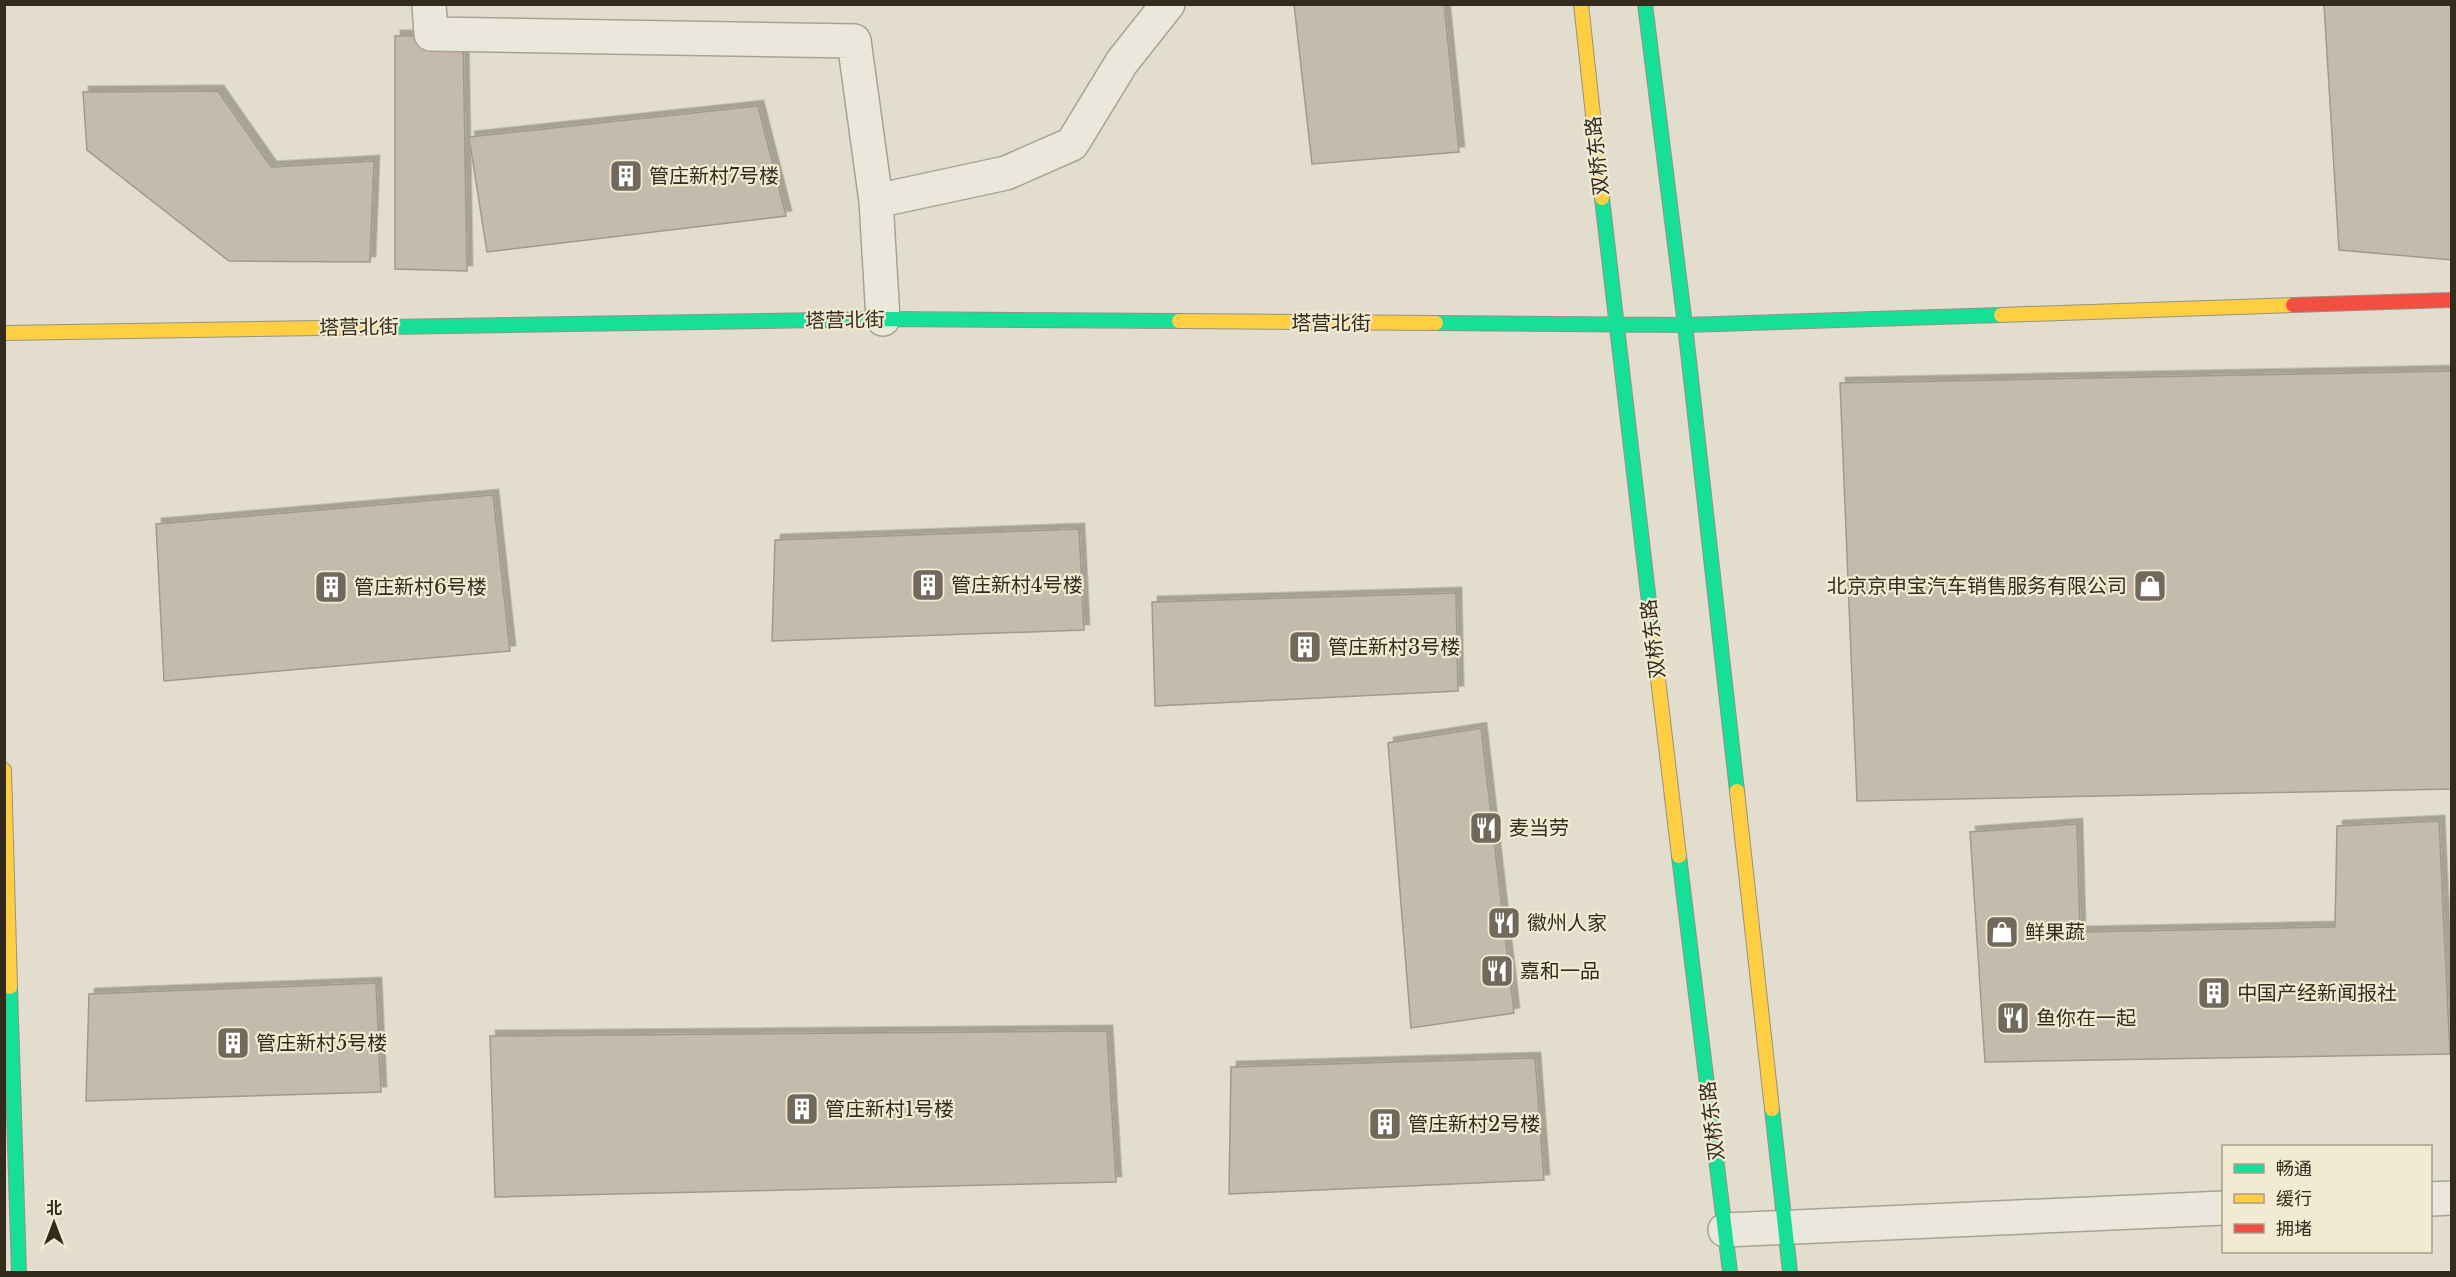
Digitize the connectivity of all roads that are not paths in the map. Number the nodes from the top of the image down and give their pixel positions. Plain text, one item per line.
1 (429, 4) edge
2 (1168, 4) edge
3 (1581, 4) edge
4 (1645, 4) edge
5 (876, 201) junction
6 (2451, 300) edge
7 (883, 319) junction
8 (1615, 325) junction
9 (1685, 325) junction
10 (4, 333) edge
11 (4, 770) edge
12 (2451, 1198) edge
13 (2432, 1199) edge
14 (2222, 1208) edge
15 (1785, 1227) junction
16 (1725, 1230) junction
17 (19, 1272) edge
18 (1730, 1272) edge
19 (1790, 1272) edge

1 - 5 street
2 - 5 street
3 - 8 street, 双桥东路
4 - 9 street
5 - 7 street
6 - 9 street, 塔营北街
7 - 8 street, 塔营北街
7 - 10 street, 塔营北街
8 - 9 street, 塔营北街
8 - 16 street, 双桥东路
9 - 15 street
11 - 17 street
12 - 13 street
14 - 15 street
15 - 16 street
15 - 19 street
16 - 18 street, 双桥东路

